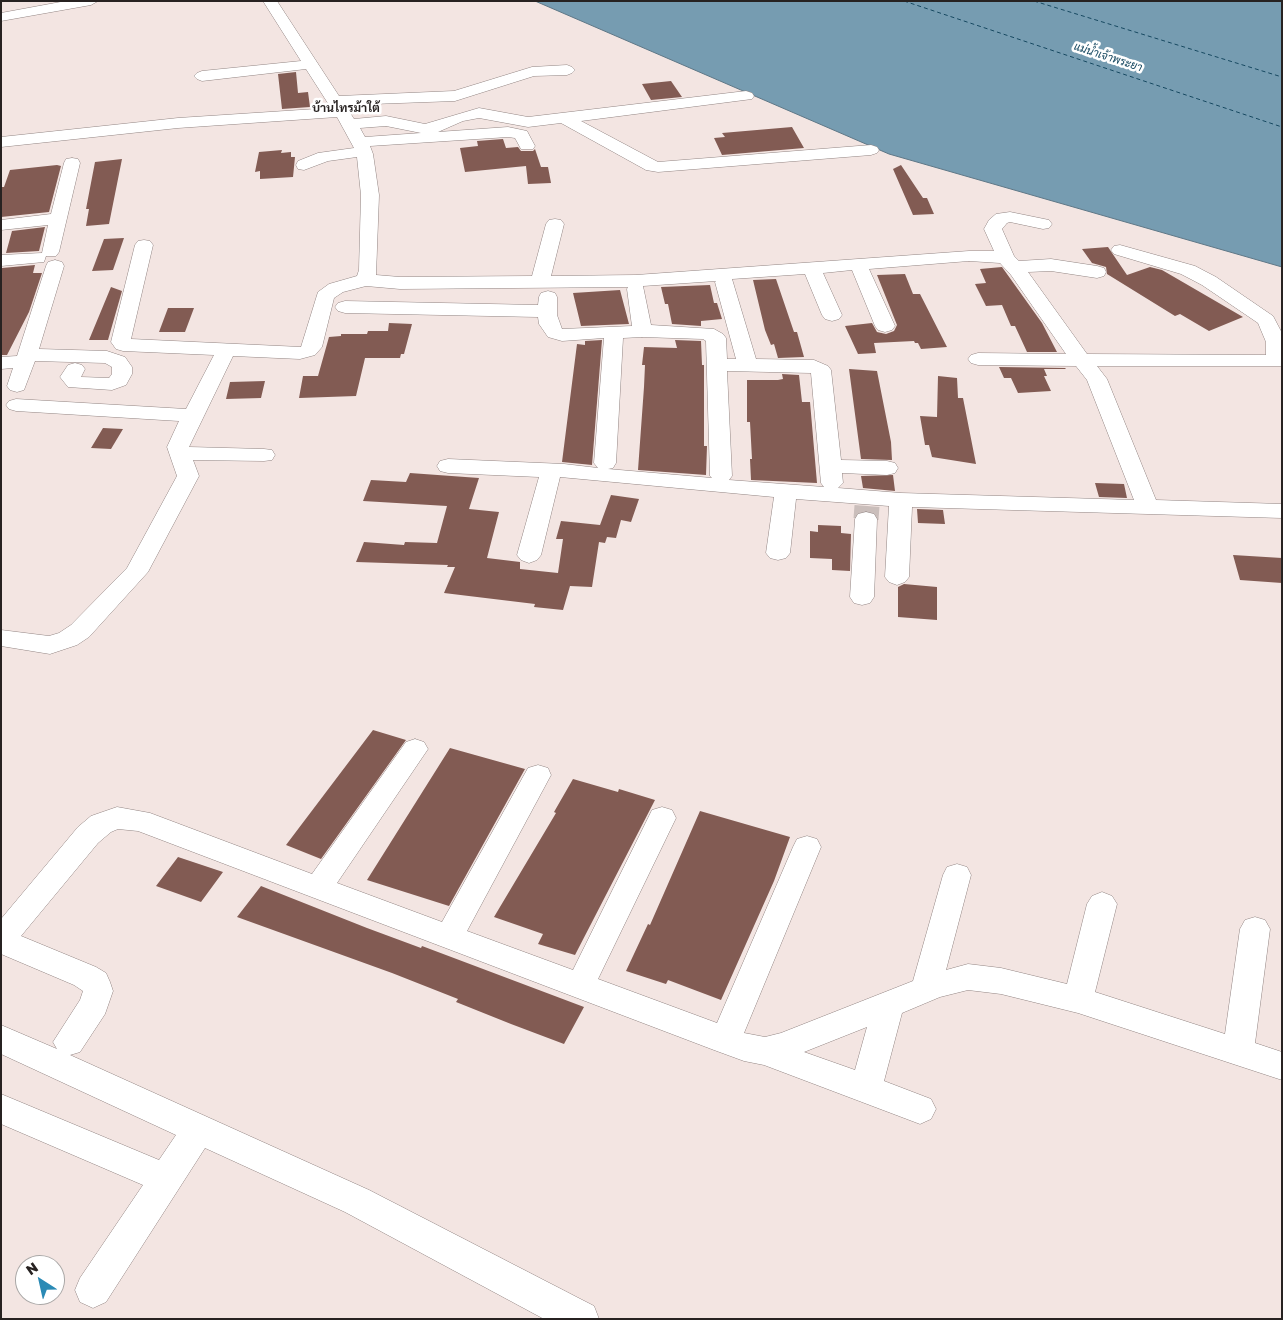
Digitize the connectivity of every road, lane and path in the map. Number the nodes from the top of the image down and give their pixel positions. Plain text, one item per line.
1 (91, 1) edge
2 (270, 1) edge
3 (1, 17) edge
4 (311, 64) junction
5 (567, 70) dead end
6 (202, 76) dead end
7 (432, 84) dead end
8 (746, 96) dead end
9 (370, 99) junction
10 (341, 112) junction
11 (564, 118) junction
12 (1, 142) edge
13 (362, 146) junction
14 (527, 146) dead end
15 (871, 150) dead end
16 (72, 163) dead end
17 (304, 165) dead end
18 (58, 218) junction
19 (555, 224) dead end
20 (1043, 224) dead end
21 (1, 225) edge
22 (144, 245) dead end
23 (1120, 250) dead end
24 (47, 259) junction
25 (1, 261) edge
26 (1010, 263) junction
27 (858, 264) junction
28 (812, 267) junction
29 (1097, 272) dead end
30 (365, 280) junction
31 (724, 282) dead end
32 (444, 283) junction
33 (469, 283) junction
34 (544, 287) junction
35 (636, 289) dead end
36 (456, 305) junction
37 (345, 307) dead end
38 (547, 311) junction
39 (832, 315) dead end
40 (319, 319) junction
41 (495, 321) dead end
42 (885, 326) dead end
43 (642, 331) junction
44 (614, 332) junction
45 (226, 350) junction
46 (26, 358) junction
47 (978, 359) dead end
48 (1082, 359) junction
49 (1, 363) edge
50 (717, 365) junction
51 (748, 365) junction
52 (1279, 367) edge
53 (75, 369) dead end
54 (14, 397) edge
55 (195, 410) junction
56 (180, 453) junction
57 (264, 455) dead end
58 (605, 463) dead end
59 (448, 466) dead end
60 (887, 468) dead end
61 (551, 470) junction
62 (720, 476) dead end
63 (786, 491) junction
64 (901, 500) junction
65 (867, 507) junction
66 (1148, 508) junction
67 (1282, 511) edge
68 (778, 553) dead end
69 (529, 554) dead end
70 (897, 577) dead end
71 (862, 597) dead end
72 (1, 638) edge
73 (415, 749) dead end
74 (538, 775) dead end
75 (662, 818) dead end
76 (807, 847) dead end
77 (957, 874) dead end
78 (318, 888) junction
79 (1102, 904) dead end
80 (1255, 929) dead end
81 (449, 937) junction
82 (1, 941) edge
83 (580, 986) junction
84 (926, 988) junction
85 (1078, 1000) junction
86 (889, 1005) junction
87 (1, 1039) edge
88 (725, 1040) junction
89 (69, 1042) dead end
90 (765, 1051) junction
91 (1238, 1052) junction
92 (1282, 1066) edge
93 (866, 1089) junction
94 (920, 1109) dead end
95 (1, 1110) edge
96 (199, 1129) junction
97 (166, 1179) junction
98 (93, 1290) dead end
99 (581, 1319) edge

1 - 3 street
2 - 4 street
4 - 6 street
4 - 10 street
5 - 9 street
7 - 9 street
8 - 11 street
9 - 10 street
10 - 11 street
10 - 12 street
10 - 13 street
11 - 15 street
13 - 14 street
13 - 17 street
13 - 30 street
16 - 18 street
18 - 21 street
18 - 24 street
19 - 34 street
20 - 26 street
22 - 45 street
23 - 52 street
24 - 25 street
24 - 46 street
26 - 27 street
26 - 29 street
26 - 48 street
27 - 28 street
27 - 42 street
28 - 34 street
28 - 39 street
30 - 32 street
30 - 40 street
31 - 51 street
32 - 33 street
32 - 36 street
33 - 34 street
33 - 36 street
34 - 38 street
35 - 43 street
36 - 37 street
36 - 38 street
38 - 44 street
40 - 41 street
40 - 45 street
43 - 44 street
43 - 50 street
44 - 58 street
45 - 55 street
46 - 49 street
46 - 53 street
46 - 54 street
47 - 48 street
48 - 52 street
48 - 66 street
50 - 51 street
50 - 62 street
51 - 60 street
54 - 55 street
55 - 56 street
56 - 57 street
56 - 72 street
59 - 61 street
61 - 63 street
61 - 69 street
63 - 65 street
63 - 68 street
64 - 65 street
64 - 66 street
64 - 70 street
65 - 71 street
66 - 67 street
73 - 78 street
74 - 81 street
75 - 83 street
76 - 88 street
77 - 84 street
78 - 81 street
78 - 82 street
79 - 85 street
80 - 91 street
81 - 83 street
82 - 89 street
83 - 88 street
84 - 85 street
84 - 86 street
85 - 91 street
86 - 90 street
86 - 93 street
87 - 96 street
88 - 90 street
90 - 93 street
91 - 92 street
93 - 94 street
95 - 97 street
96 - 97 street
96 - 99 street
97 - 98 street

